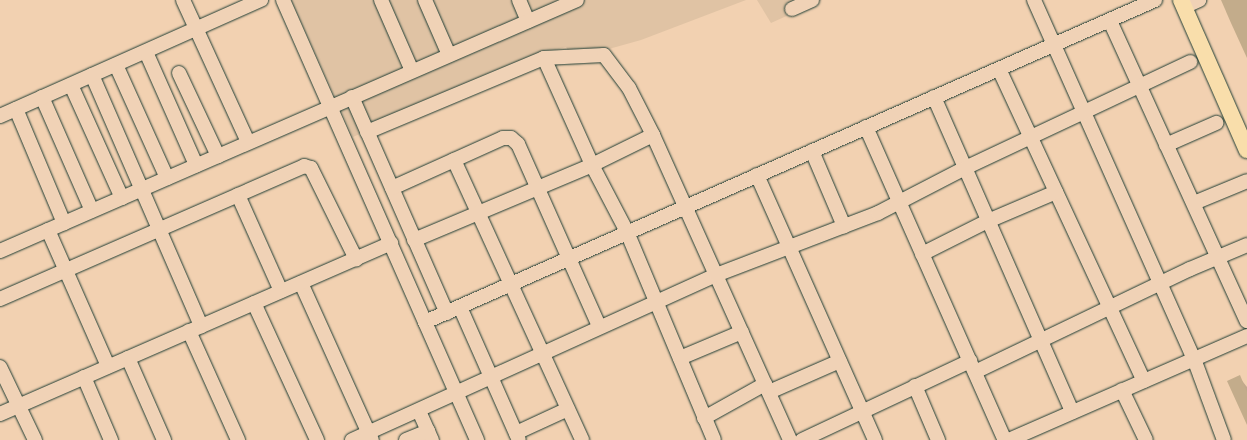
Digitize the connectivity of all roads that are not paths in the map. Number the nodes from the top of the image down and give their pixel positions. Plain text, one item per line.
1 (183, 0) edge
2 (261, 0) edge
3 (283, 0) edge
4 (381, 0) edge
5 (425, 0) edge
6 (519, 0) edge
7 (812, 0) edge
8 (1034, 0) edge
9 (1156, 0) edge
10 (1199, 0) edge
11 (574, 1) edge
12 (1183, 3) edge
13 (792, 9) dead end
14 (528, 21) junction
15 (1110, 21) junction
16 (196, 30) junction
17 (1054, 45) junction
18 (146, 52) junction
19 (449, 55) junction
20 (544, 58) junction
21 (1190, 62) dead end
22 (116, 65) junction
23 (999, 69) junction
24 (412, 71) junction
25 (180, 73) dead end
26 (92, 75) junction
27 (71, 85) junction
28 (1140, 86) junction
29 (42, 97) junction
30 (352, 97) junction
31 (934, 97) junction
32 (330, 106) junction
33 (16, 109) junction
34 (1084, 113) junction
35 (0, 116) edge
36 (1216, 123) dead end
37 (866, 127) junction
38 (367, 132) junction
39 (653, 134) junction
40 (1032, 139) junction
41 (1245, 139) edge
42 (248, 142) junction
43 (1166, 145) junction
44 (812, 151) junction
45 (218, 156) junction
46 (454, 160) junction
47 (196, 165) junction
48 (592, 165) junction
49 (965, 168) junction
50 (758, 175) junction
51 (167, 178) junction
52 (1247, 181) edge
53 (392, 188) junction
54 (537, 188) junction
55 (142, 189) junction
56 (1056, 192) junction
57 (238, 195) junction
58 (122, 198) junction
59 (898, 201) junction
60 (1194, 203) junction
61 (686, 207) junction
62 (92, 211) junction
63 (479, 213) junction
64 (988, 220) junction
65 (64, 223) junction
66 (844, 226) junction
67 (48, 230) junction
68 (160, 230) junction
69 (627, 232) junction
70 (414, 240) junction
71 (391, 243) junction
72 (790, 245) junction
73 (1247, 245) edge
74 (0, 251) edge
75 (922, 254) junction
76 (1219, 257) junction
77 (356, 259) junction
78 (569, 259) junction
79 (66, 270) junction
80 (716, 275) junction
81 (301, 283) junction
82 (1160, 283) junction
83 (511, 285) junction
84 (281, 292) junction
85 (0, 299) edge
86 (655, 302) junction
87 (254, 303) junction
88 (460, 307) junction
89 (1111, 309) junction
90 (447, 313) junction
91 (1247, 321) edge
92 (426, 322) junction
93 (599, 326) junction
94 (195, 329) junction
95 (742, 332) junction
96 (1247, 336) edge
97 (1041, 342) junction
98 (543, 354) junction
99 (128, 358) junction
100 (680, 358) junction
101 (1194, 359) junction
102 (840, 360) junction
103 (108, 366) junction
104 (972, 366) junction
105 (0, 367) edge
106 (84, 377) junction
107 (491, 377) junction
108 (1144, 381) junction
109 (915, 386) junction
110 (767, 388) junction
111 (1122, 390) junction
112 (456, 392) junction
113 (19, 406) junction
114 (568, 408) junction
115 (862, 410) junction
116 (419, 411) junction
117 (1072, 412) junction
118 (0, 414) edge
119 (704, 418) junction
120 (1042, 434) edge
121 (430, 435) edge
122 (370, 436) edge
123 (517, 436) edge
124 (1219, 439) edge
125 (35, 440) edge
126 (111, 440) edge
127 (164, 440) edge
128 (238, 440) edge
129 (317, 440) edge
130 (352, 440) edge
131 (406, 440) edge
132 (477, 440) edge
133 (582, 440) edge
134 (714, 440) edge
135 (790, 440) edge
136 (802, 440) edge
137 (875, 440) edge
138 (938, 440) edge
139 (1005, 440) edge
140 (1009, 440) edge
141 (1146, 440) edge

1 - 16 street
2 - 16 street
3 - 32 street
4 - 24 street
5 - 19 street
6 - 14 street
7 - 13 street
8 - 17 street
9 - 15 street
10 - 12 street
11 - 14 street
12 - 41 main road
14 - 19 street
15 - 17 street
15 - 28 street
16 - 18 street
16 - 42 street
17 - 23 street
17 - 34 street
18 - 22 street
18 - 47 street
19 - 24 street
20 - 38 street
20 - 39 street
20 - 48 street
21 - 28 street
22 - 26 street
22 - 51 street
23 - 31 street
23 - 40 street
24 - 30 street
25 - 45 street
26 - 27 street
26 - 55 street
27 - 29 street
27 - 58 street
28 - 34 street
28 - 43 street
29 - 33 street
29 - 62 street
30 - 32 street
30 - 38 street
31 - 37 street
31 - 49 street
32 - 42 street
32 - 71 street
33 - 35 street
33 - 65 street
34 - 40 street
34 - 82 street
36 - 43 street
37 - 44 street
37 - 59 street
38 - 53 street
39 - 48 street
39 - 61 street
40 - 49 street
40 - 56 street
42 - 45 street
43 - 60 street
44 - 50 street
44 - 66 street
45 - 47 street
46 - 53 street
46 - 54 street
46 - 63 street
47 - 51 street
48 - 54 street
48 - 69 street
49 - 59 street
49 - 64 street
50 - 61 street
50 - 72 street
51 - 55 street
52 - 60 street
53 - 70 street
54 - 63 street
54 - 78 street
55 - 58 street
55 - 68 street
56 - 64 street
56 - 89 street
57 - 68 street
57 - 77 street
57 - 84 street
58 - 62 street
59 - 66 street
59 - 75 street
60 - 76 street
61 - 69 street
61 - 80 street
62 - 65 street
63 - 70 street
63 - 83 street
64 - 75 street
64 - 97 street
65 - 67 street
66 - 72 street
67 - 74 street
67 - 79 street
68 - 79 street
68 - 94 street
69 - 78 street
69 - 86 street
70 - 90 street
71 - 77 street
71 - 92 street
72 - 80 street
72 - 102 street
73 - 76 street
75 - 104 street
76 - 82 street
76 - 91 street
77 - 81 street
78 - 83 street
78 - 93 street
79 - 85 street
79 - 103 street
80 - 86 street
80 - 95 street
81 - 84 street
81 - 122 street
82 - 89 street
82 - 101 street
83 - 88 street
83 - 98 street
84 - 87 street
86 - 93 street
86 - 100 street
87 - 94 street
87 - 129 street
88 - 90 street
88 - 107 street
89 - 97 street
89 - 108 street
90 - 92 street
92 - 112 street
93 - 98 street
94 - 99 street
94 - 128 street
95 - 100 street
95 - 110 street
96 - 101 street
97 - 104 street
97 - 117 street
98 - 107 street
98 - 114 street
99 - 103 street
99 - 127 street
100 - 119 street
101 - 108 street
101 - 124 street
102 - 110 street
102 - 115 street
103 - 106 street
104 - 109 street
104 - 139 street
105 - 113 street
106 - 113 street
106 - 126 street
107 - 112 street
107 - 123 street
108 - 111 street
109 - 115 street
109 - 138 street
110 - 119 street
110 - 135 street
111 - 117 street
111 - 141 street
112 - 116 street
112 - 132 street
113 - 118 street
113 - 125 street
114 - 123 street
114 - 133 street
115 - 136 street
115 - 137 street
116 - 121 street
116 - 122 street
117 - 120 street
119 - 134 street
120 - 140 street
121 - 131 street
122 - 130 street

